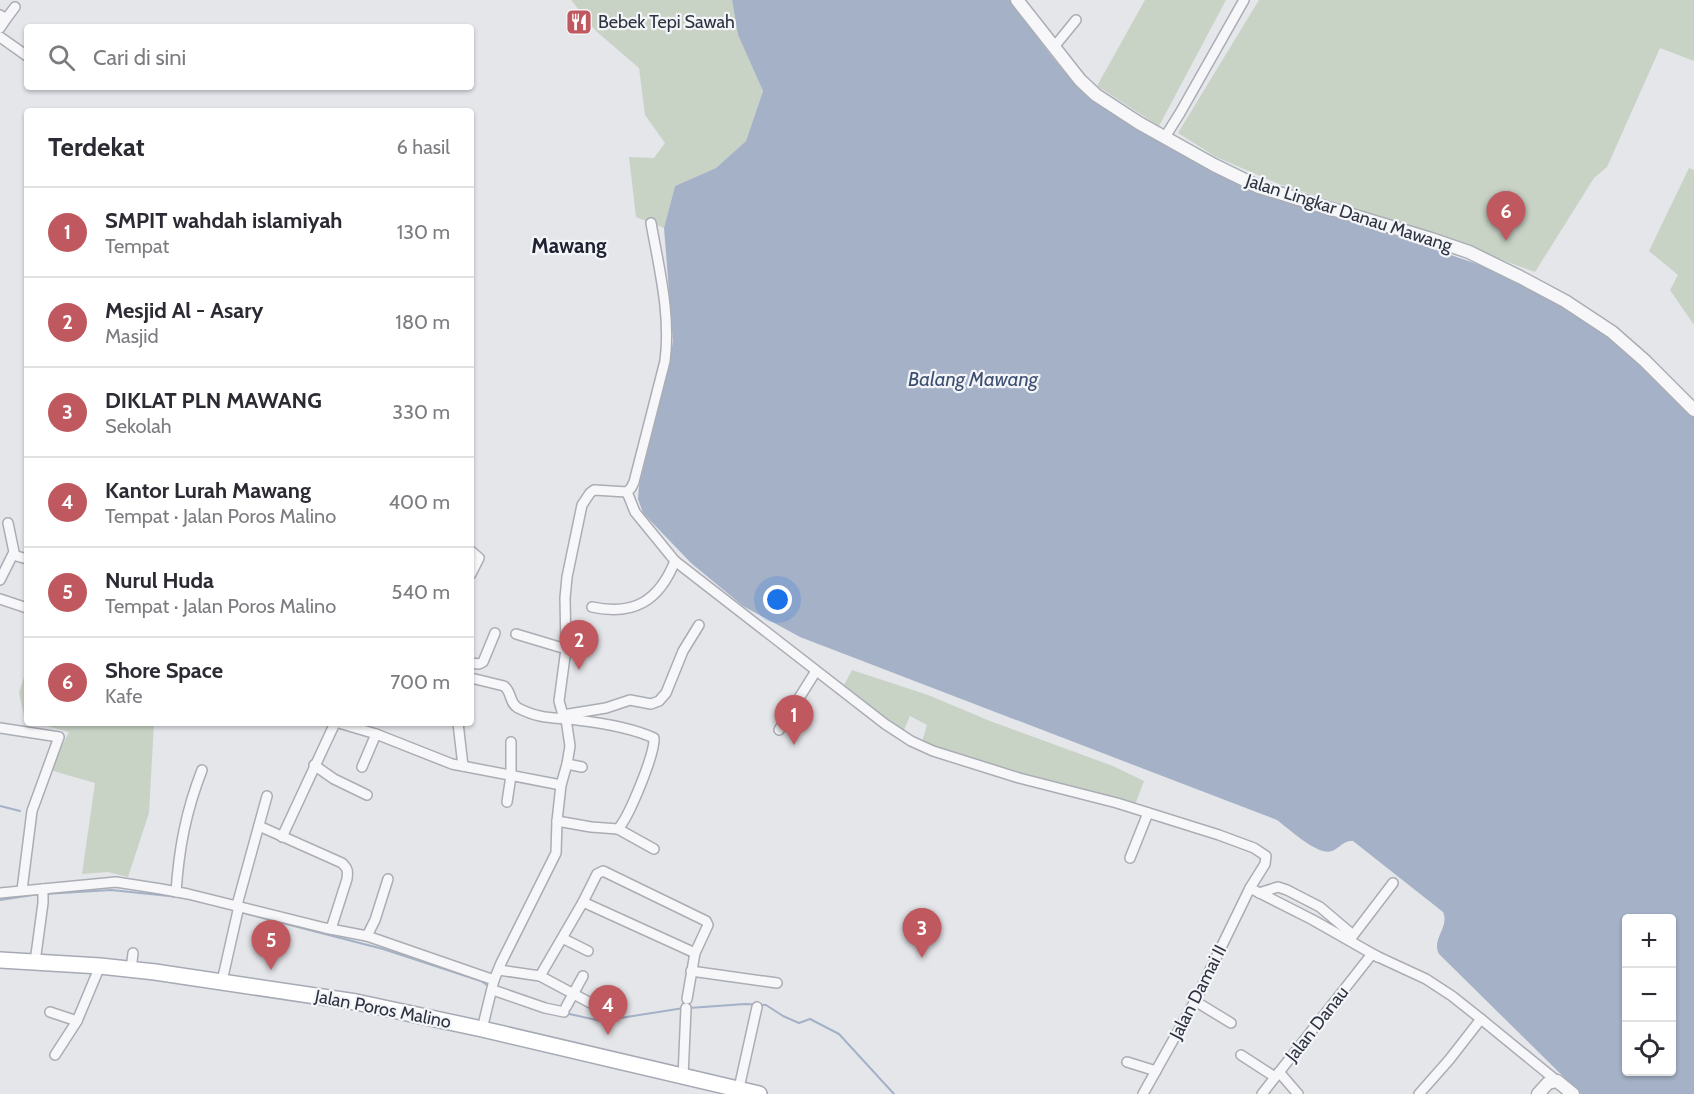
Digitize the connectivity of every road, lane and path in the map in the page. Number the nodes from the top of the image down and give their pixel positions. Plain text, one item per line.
1 (1017, 0) edge
2 (1244, 0) edge
3 (15, 7) dead end
4 (1076, 20) dead end
5 (2, 21) edge
6 (0, 37) edge
7 (1054, 47) junction
8 (24, 54) edge
9 (1165, 136) junction
10 (651, 223) dead end
11 (1694, 410) edge
12 (627, 492) junction
13 (8, 523) dead end
14 (474, 554) edge
15 (13, 555) junction
16 (24, 558) edge
17 (675, 561) junction
18 (474, 568) edge
19 (0, 580) edge
20 (0, 600) edge
21 (24, 607) edge
22 (592, 607) dead end
23 (699, 624) dead end
24 (495, 633) dead end
25 (516, 634) dead end
26 (566, 649) junction
27 (474, 663) edge
28 (816, 671) junction
29 (474, 679) edge
30 (565, 717) junction
31 (334, 726) edge
32 (359, 726) edge
33 (458, 726) edge
34 (0, 728) edge
35 (779, 730) dead end
36 (376, 734) junction
37 (511, 742) dead end
38 (567, 764) junction
39 (314, 765) junction
40 (464, 766) junction
41 (362, 767) dead end
42 (582, 767) dead end
43 (202, 770) dead end
44 (511, 776) junction
45 (561, 785) junction
46 (368, 795) dead end
47 (267, 796) dead end
48 (507, 802) dead end
49 (1148, 813) junction
50 (557, 821) junction
51 (259, 826) junction
52 (618, 829) junction
53 (282, 837) junction
54 (654, 849) dead end
55 (1130, 858) dead end
56 (388, 879) dead end
57 (1391, 885) dead end
58 (22, 890) junction
59 (176, 891) junction
60 (1255, 891) junction
61 (0, 894) edge
62 (43, 895) junction
63 (584, 902) junction
64 (238, 906) junction
65 (331, 929) junction
66 (367, 936) junction
67 (1351, 937) junction
68 (564, 939) junction
69 (588, 951) dead end
70 (133, 953) dead end
71 (695, 953) junction
72 (1375, 956) junction
73 (0, 960) edge
74 (35, 962) junction
75 (100, 966) junction
76 (130, 970) junction
77 (499, 970) junction
78 (691, 971) junction
79 (540, 976) junction
80 (583, 976) dead end
81 (222, 981) junction
82 (777, 983) dead end
83 (494, 986) junction
84 (573, 994) junction
85 (1195, 1001) junction
86 (598, 1007) dead end
87 (757, 1007) dead end
88 (50, 1012) dead end
89 (1481, 1019) junction
90 (77, 1021) junction
91 (1231, 1023) dead end
92 (482, 1029) junction
93 (55, 1055) dead end
94 (1241, 1055) dead end
95 (1127, 1062) dead end
96 (1156, 1071) junction
97 (1277, 1074) junction
98 (682, 1077) junction
99 (1557, 1081) junction
100 (739, 1088) junction
101 (759, 1094) edge
102 (1143, 1094) edge
103 (1262, 1094) edge
104 (1298, 1094) edge
105 (1419, 1094) edge
106 (1538, 1094) edge
107 (1573, 1094) edge

1 - 7 street, Jalan Lingkar Danau Mawang
2 - 9 street
3 - 5 street
4 - 7 street
6 - 8 street
7 - 9 street, Jalan Lingkar Danau Mawang
9 - 11 street, Jalan Lingkar Danau Mawang
10 - 12 street
12 - 17 street
12 - 26 street
13 - 15 street
14 - 18 street
15 - 16 street
15 - 19 street
17 - 22 street
17 - 28 street
20 - 21 street
23 - 30 street
24 - 27 street
25 - 26 street
26 - 30 street
28 - 35 street
28 - 49 street
29 - 30 street
30 - 38 street
30 - 52 street
31 - 39 street
32 - 36 street
33 - 40 street
34 - 58 street
36 - 40 street
36 - 41 street
37 - 44 street
38 - 42 street
38 - 45 street
39 - 46 street
39 - 53 street
40 - 44 street
43 - 59 street
44 - 45 street
44 - 48 street
45 - 50 street
47 - 51 street
49 - 55 street
49 - 60 street, Jalan Damai II
50 - 52 street
50 - 77 street
51 - 53 street
51 - 64 street
52 - 54 street
53 - 65 street
56 - 66 street
57 - 67 street
58 - 61 street
58 - 62 street
59 - 62 street
59 - 64 street
60 - 67 street
60 - 67 street
60 - 85 street, Jalan Damai II
62 - 74 street
63 - 68 street
63 - 71 street
63 - 71 street
64 - 65 street
64 - 81 street
65 - 66 street
66 - 83 street
67 - 72 street
68 - 69 street
68 - 79 street
70 - 76 street
71 - 78 street
72 - 89 street
72 - 97 street, Jalan Danau
73 - 74 main road, Jalan Poros Malino
74 - 75 main road, Jalan Poros Malino
75 - 76 main road, Jalan Poros Malino
75 - 90 street
76 - 81 main road, Jalan Poros Malino
77 - 79 street
77 - 83 street
78 - 82 street
78 - 98 street
79 - 84 street
80 - 84 street
81 - 92 main road, Jalan Poros Malino
83 - 84 street
83 - 92 street
84 - 86 street
85 - 91 street
85 - 96 street, Jalan Damai II
87 - 100 street
88 - 90 street
89 - 99 street
89 - 105 street
90 - 93 street
92 - 98 main road, Jalan Poros Malino
94 - 97 street
95 - 96 street
96 - 102 street, Jalan Damai II
97 - 103 street, Jalan Danau
97 - 104 street
98 - 100 main road, Jalan Poros Malino
99 - 106 street
99 - 107 street
100 - 101 main road, Jalan Poros Malino

